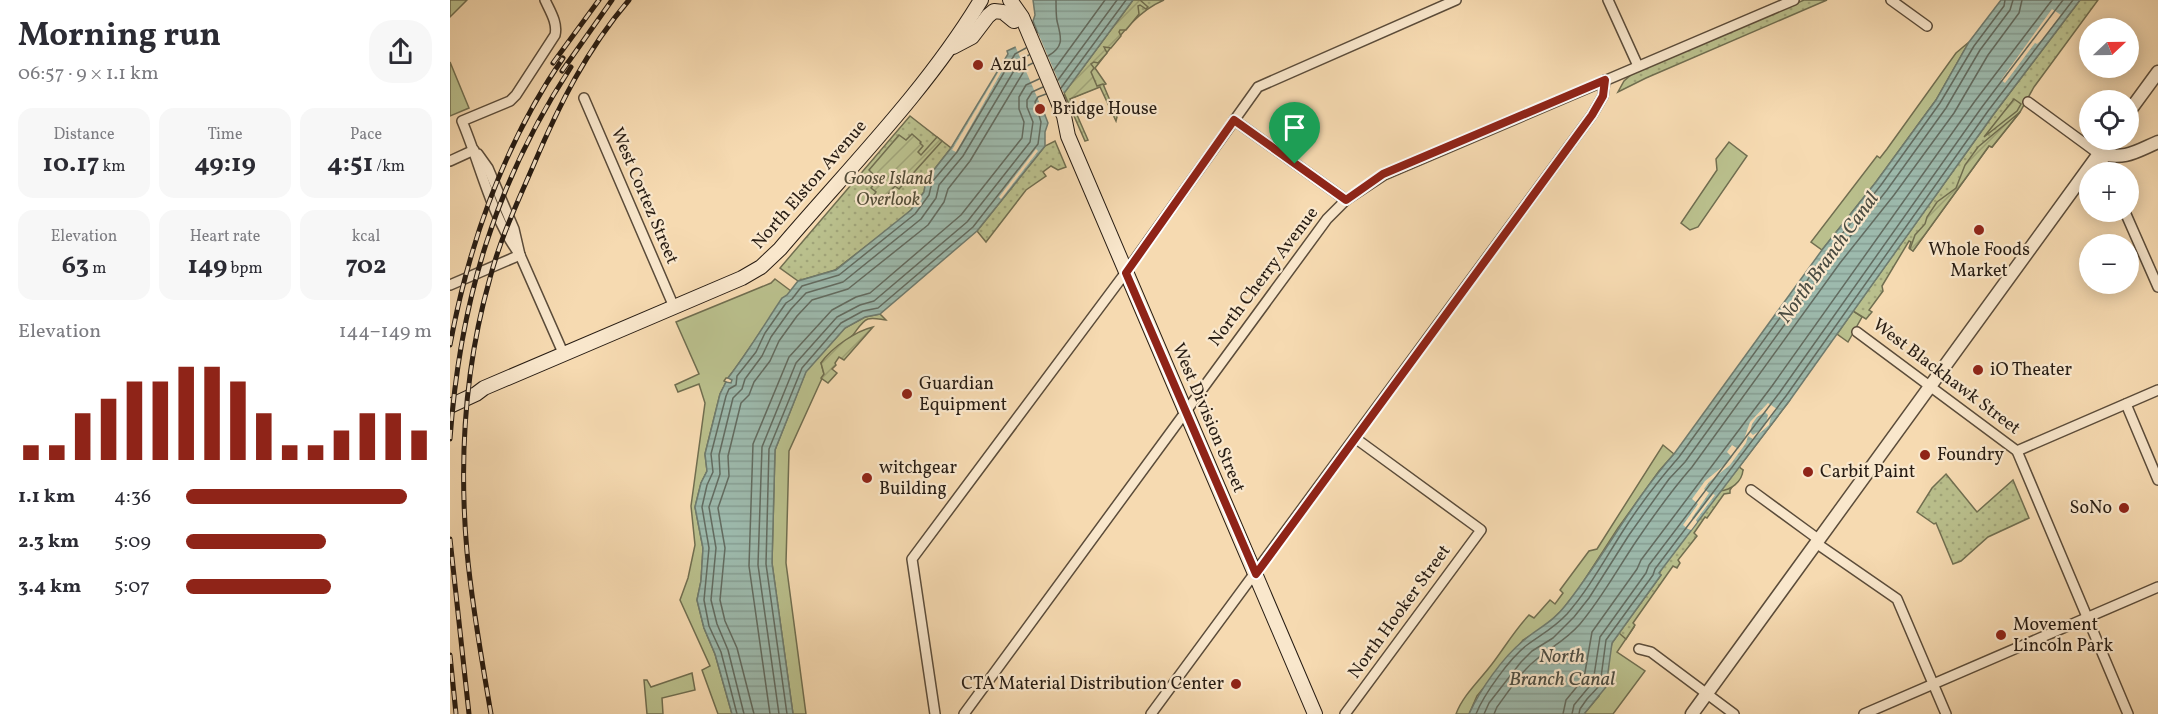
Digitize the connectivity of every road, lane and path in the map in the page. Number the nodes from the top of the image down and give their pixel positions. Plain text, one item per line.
1 (545, 0) edge
2 (981, 0) edge
3 (1456, 0) edge
4 (1608, 0) edge
5 (1794, 0) edge
6 (1891, 0) edge
7 (1012, 9) edge
8 (1927, 26) dead end
9 (951, 48) junction
10 (1638, 66) junction
11 (2158, 72) edge
12 (1605, 80) junction
13 (584, 98) dead end
14 (2139, 98) edge
15 (2028, 102) dead end
16 (1234, 120) junction
17 (2158, 142) edge
18 (474, 150) junction
19 (2101, 150) edge
20 (2098, 154) junction
21 (450, 160) edge
22 (2102, 162) edge
23 (1346, 200) junction
24 (2129, 222) edge
25 (520, 255) junction
26 (1126, 273) junction
27 (450, 285) edge
28 (2158, 287) edge
29 (674, 308) junction
30 (1857, 332) dead end
31 (564, 355) junction
32 (1930, 386) junction
33 (484, 388) junction
34 (2158, 390) edge
35 (450, 399) edge
36 (2126, 404) junction
37 (450, 406) edge
38 (1186, 412) junction
39 (1354, 438) junction
40 (2017, 451) junction
41 (2158, 480) edge
42 (1750, 490) dead end
43 (1817, 541) junction
44 (1256, 574) junction
45 (2158, 587) edge
46 (2088, 618) junction
47 (1640, 649) dead end
48 (1934, 683) junction
49 (1706, 694) junction
50 (935, 714) edge
51 (964, 714) edge
52 (1151, 714) edge
53 (1315, 714) edge
54 (1345, 714) edge
55 (1692, 714) edge
56 (1734, 714) edge
57 (1864, 714) edge
58 (1946, 714) edge
59 (2128, 714) edge

1 - 18 street
2 - 9 main road, North Elston Avenue
3 - 16 street
4 - 10 street
5 - 10 street, North Cherry Avenue
6 - 8 street
7 - 9 main road
7 - 26 main road, West Division Street
9 - 29 main road, North Elston Avenue
10 - 12 street, North Cherry Avenue
11 - 14 street
12 - 23 street, North Cherry Avenue
12 - 39 street
13 - 29 street, West Cortez Street
15 - 20 street
16 - 23 street
16 - 26 street
17 - 20 street
18 - 21 street
18 - 25 street
19 - 20 street
20 - 22 street
20 - 32 street
23 - 38 street, North Cherry Avenue
24 - 28 street
25 - 27 street
25 - 31 street
26 - 38 main road, West Division Street
26 - 50 street
29 - 31 main road, North Elston Avenue
30 - 32 street, West Blackhawk Street
31 - 33 main road, North Elston Avenue
32 - 40 street, West Blackhawk Street
32 - 43 street
33 - 35 main road, North Elston Avenue
33 - 37 main road, North Elston Avenue
34 - 36 street
36 - 40 street
36 - 41 street
38 - 44 main road, West Division Street
38 - 51 street, North Cherry Avenue
39 - 44 street
39 - 54 street, North Hooker Street
40 - 46 street, West Blackhawk Street
42 - 43 street
43 - 48 street
43 - 49 street
44 - 52 street
44 - 53 main road, West Division Street
45 - 46 street
46 - 48 street
46 - 59 street, West Blackhawk Street
47 - 49 street
48 - 57 street
48 - 58 street
49 - 55 street
49 - 56 street

